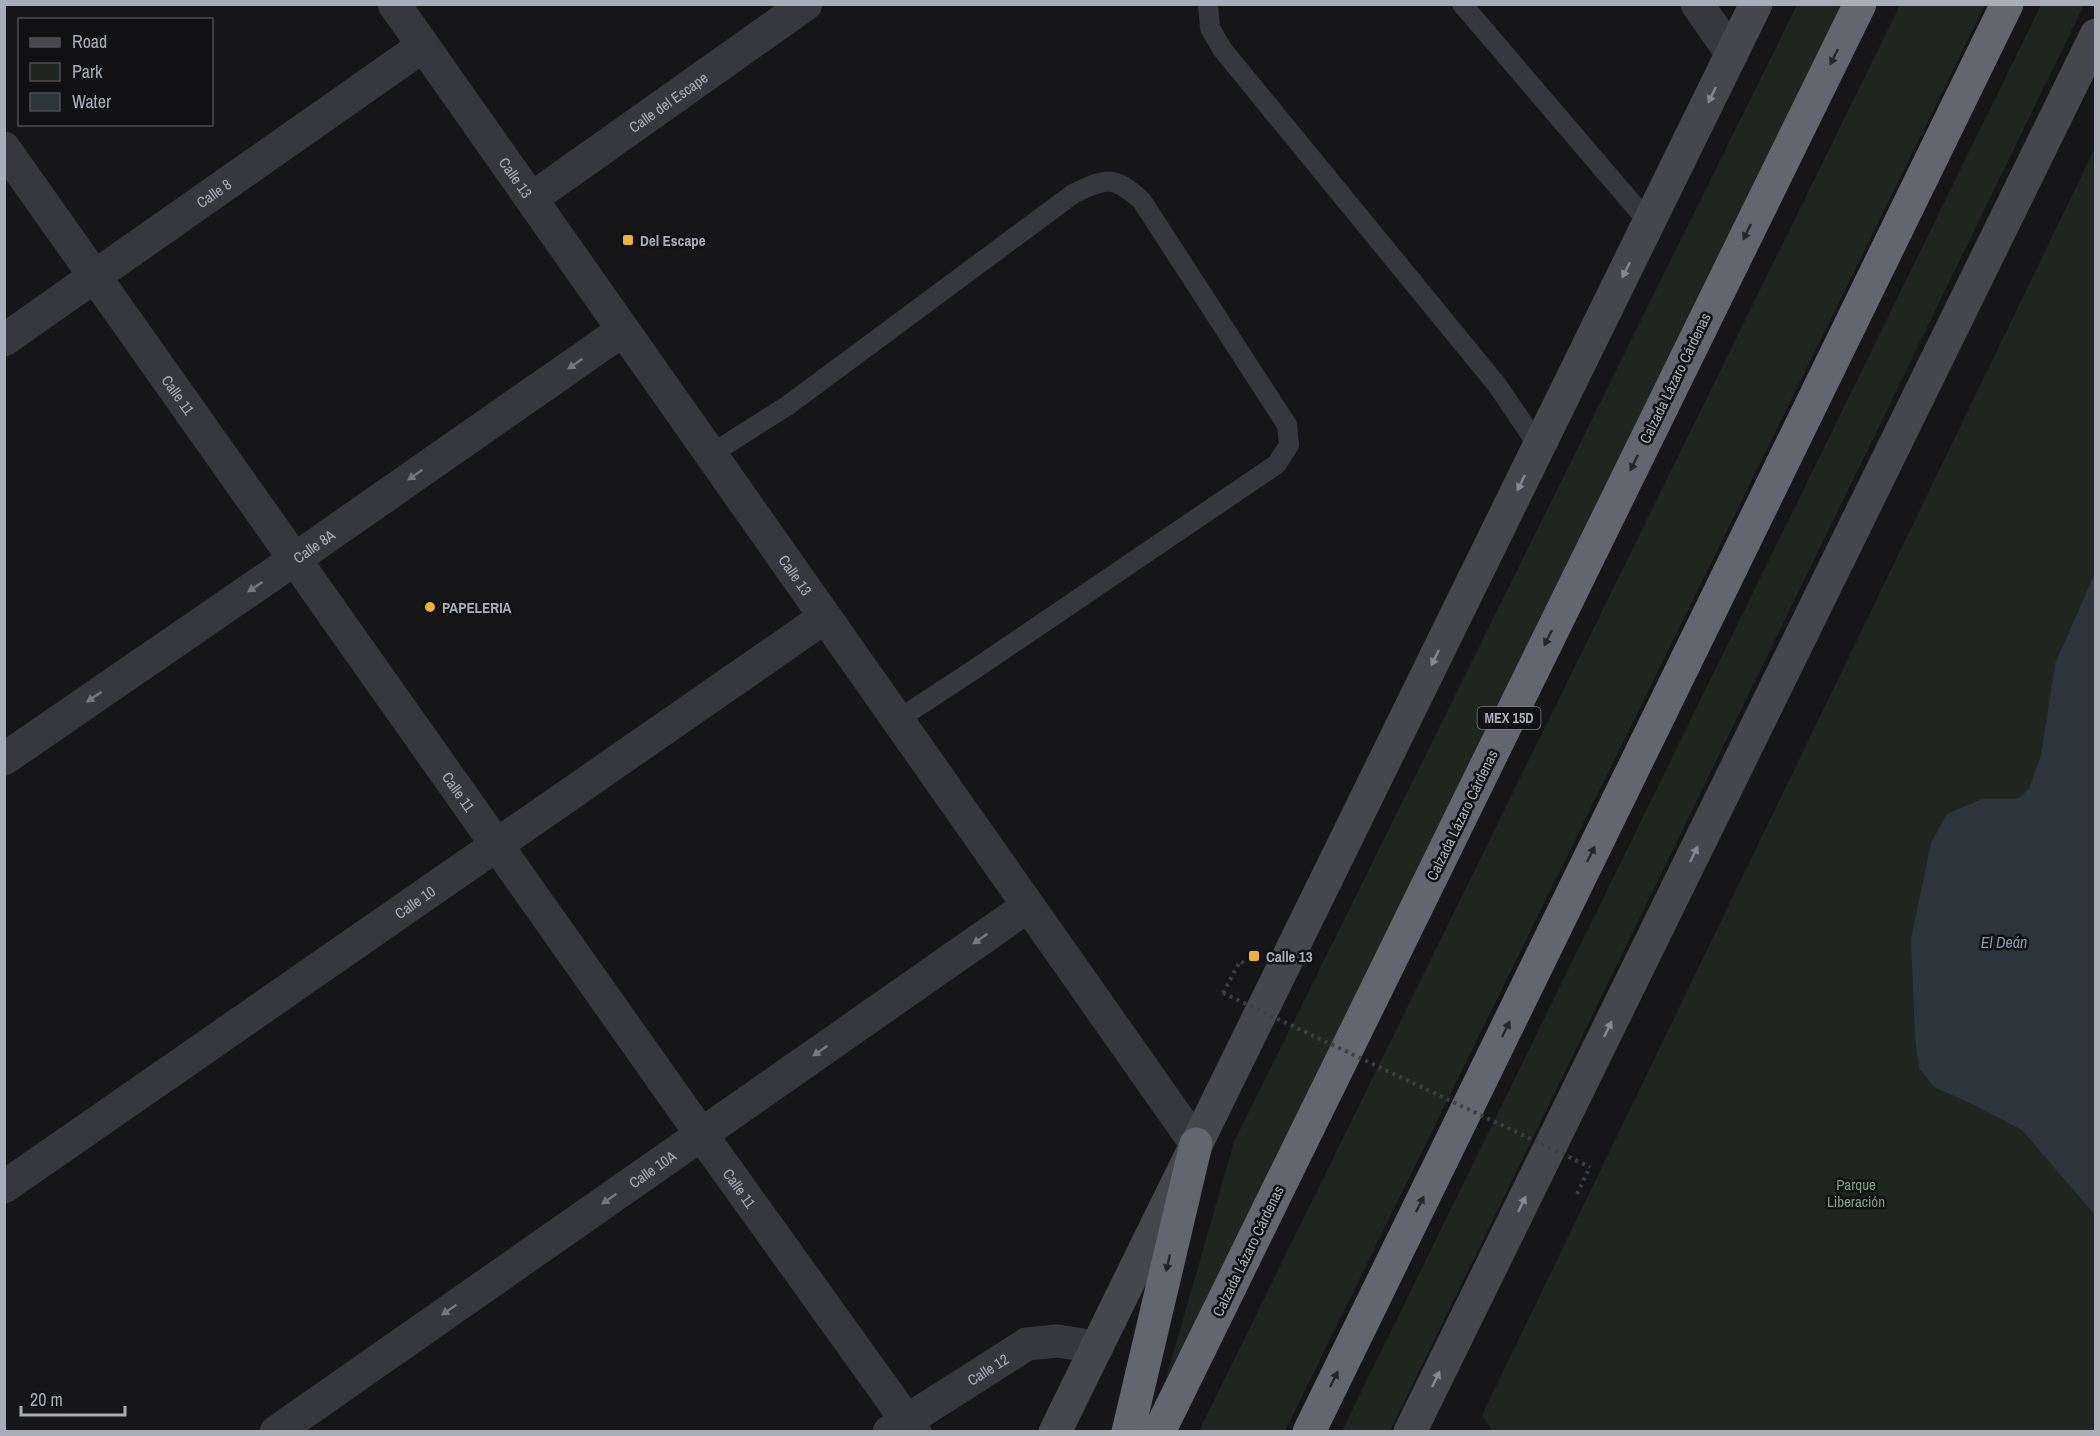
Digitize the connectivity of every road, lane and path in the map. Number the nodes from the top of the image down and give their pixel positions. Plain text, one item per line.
1 (806, 4) edge
2 (1208, 4) edge
3 (1462, 4) edge
4 (1697, 4) edge
5 (1756, 4) edge
6 (1860, 4) edge
7 (2007, 4) edge
8 (396, 5) edge
9 (2096, 35) edge
10 (423, 46) junction
11 (1732, 54) junction
12 (4, 148) edge
13 (531, 200) junction
14 (1649, 223) junction
15 (96, 277) junction
16 (623, 330) junction
17 (4, 340) edge
18 (1539, 447) junction
19 (711, 454) junction
20 (295, 559) junction
21 (825, 617) junction
22 (897, 720) junction
23 (4, 759) edge
24 (497, 845) junction
25 (1028, 906) junction
26 (1240, 961) dead end
27 (701, 1134) junction
28 (1196, 1144) junction
29 (4, 1187) edge
30 (1576, 1194) dead end
31 (1097, 1347) junction
32 (903, 1427) edge
33 (276, 1431) edge
34 (1055, 1431) edge
35 (1128, 1431) edge
36 (1159, 1431) edge
37 (1308, 1431) edge
38 (1410, 1431) edge

1 - 13 street, Calle del Escape
2 - 18 lane
3 - 14 lane
4 - 11 street
5 - 11 main road
6 -> 36 highway, Calzada Lázaro Cárdenas / MEX 15D
37 -> 7 highway
8 - 10 street, Calle 13
38 -> 9 main road
10 - 13 street, Calle 13
10 - 15 street, Calle 8
11 -> 14 main road
12 - 15 street, Calle 11
13 - 16 street, Calle 13
14 -> 18 main road
15 - 17 street, Calle 8
15 - 20 street, Calle 11
16 - 19 street, Calle 13
16 -> 20 street, Calle 8A
18 -> 28 main road
19 - 21 street, Calle 13
19 - 22 lane
20 -> 23 street, Calle 8A
20 - 24 street, Calle 11
21 - 22 street, Calle 13
21 - 24 street, Calle 10
22 - 25 street, Calle 13
24 - 27 street, Calle 11
24 - 29 street, Calle 10
25 -> 27 street, Calle 10A
25 - 28 street, Calle 13
26 - 30 path, bridge
27 - 32 street, Calle 11
27 -> 33 street, Calle 10A
28 - 31 main road
28 -> 35 highway
31 - 32 street, Calle 12
31 - 34 main road

